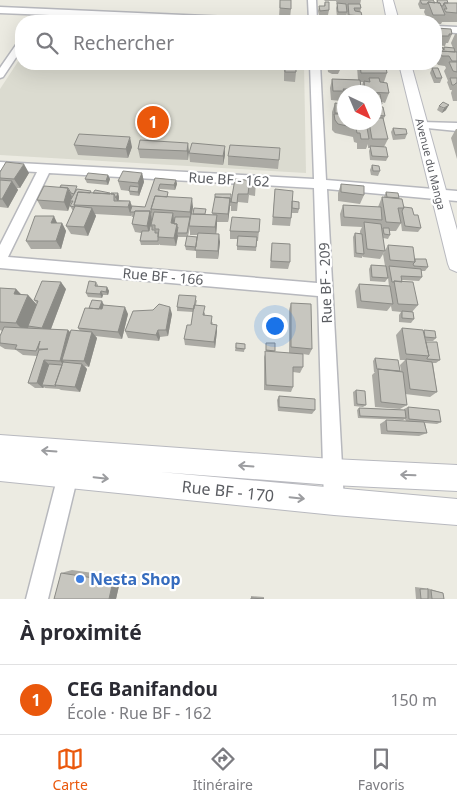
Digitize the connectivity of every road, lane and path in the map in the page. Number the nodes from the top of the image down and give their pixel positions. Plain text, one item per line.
1 (51, 0) edge
2 (312, 0) edge
3 (388, 0) edge
4 (0, 10) edge
5 (44, 12) junction
6 (42, 15) edge
7 (113, 15) edge
8 (313, 15) edge
9 (392, 15) edge
10 (442, 29) edge
11 (457, 30) edge
12 (15, 53) edge
13 (315, 70) edge
14 (407, 70) edge
15 (0, 74) edge
16 (421, 125) junction
17 (457, 127) edge
18 (0, 166) edge
19 (45, 169) junction
20 (320, 184) junction
21 (439, 194) junction
22 (457, 196) edge
23 (0, 260) edge
24 (457, 264) edge
25 (325, 290) junction
26 (0, 447) edge
27 (0, 468) edge
28 (332, 472) junction
29 (68, 475) junction
30 (457, 478) edge
31 (334, 502) junction
32 (457, 512) edge
33 (37, 599) edge

1 - 5 street
2 - 8 street
3 - 9 main road
4 - 5 street
5 - 6 street
5 - 7 street
10 - 11 street
12 - 15 street
13 - 20 street, Rue BF - 209
14 - 16 main road, Avenue du Manga
16 - 17 street
16 - 21 main road, Avenue du Manga
18 - 19 street, Rue BF - 162
19 - 20 street, Rue BF - 162
19 - 23 street
20 - 21 street, Rue BF - 162
20 - 25 street, Rue BF - 209
21 - 22 street, Rue BF - 162
21 - 24 main road, Avenue du Manga
23 - 25 street, Rue BF - 166
25 - 28 street, Rue BF - 209
28 -> 26 main road, Rue BF - 170
27 - 29 main road, Rue BF - 170
30 -> 28 main road, Rue BF - 170
28 - 31 street, Rue BF - 209
29 -> 31 main road, Rue BF - 170
29 - 33 street
31 - 32 main road, Rue BF - 170

